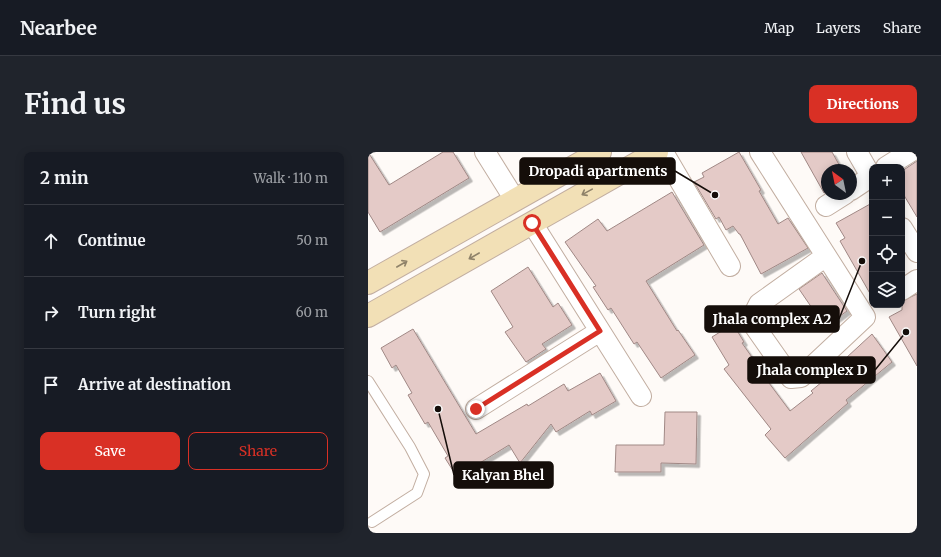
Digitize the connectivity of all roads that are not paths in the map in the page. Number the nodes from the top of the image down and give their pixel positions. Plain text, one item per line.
1 (485, 152) edge
2 (600, 152) edge
3 (658, 152) edge
4 (663, 152) edge
5 (760, 152) edge
6 (857, 152) edge
7 (910, 152) edge
8 (891, 164) edge
9 (869, 167) edge
10 (869, 178) edge
11 (857, 186) edge
12 (515, 200) junction
13 (836, 200) edge
14 (826, 206) dead end
15 (532, 223) junction
16 (905, 233) edge
17 (917, 252) edge
18 (826, 256) junction
19 (730, 266) dead end
20 (917, 280) edge
21 (368, 283) edge
22 (905, 288) edge
23 (368, 316) edge
24 (600, 331) junction
25 (368, 381) edge
26 (641, 396) dead end
27 (476, 409) dead end
28 (372, 522) dead end

1 - 12 street
2 - 12 main road
3 -> 15 main road
4 - 19 street
5 - 18 street
6 - 9 street
7 - 8 street
10 - 11 street
21 -> 12 main road
13 - 14 street
15 -> 23 main road
15 - 24 street
16 - 17 street
18 - 18 street
20 - 22 street
24 - 26 street
24 - 27 street
25 - 28 lane

